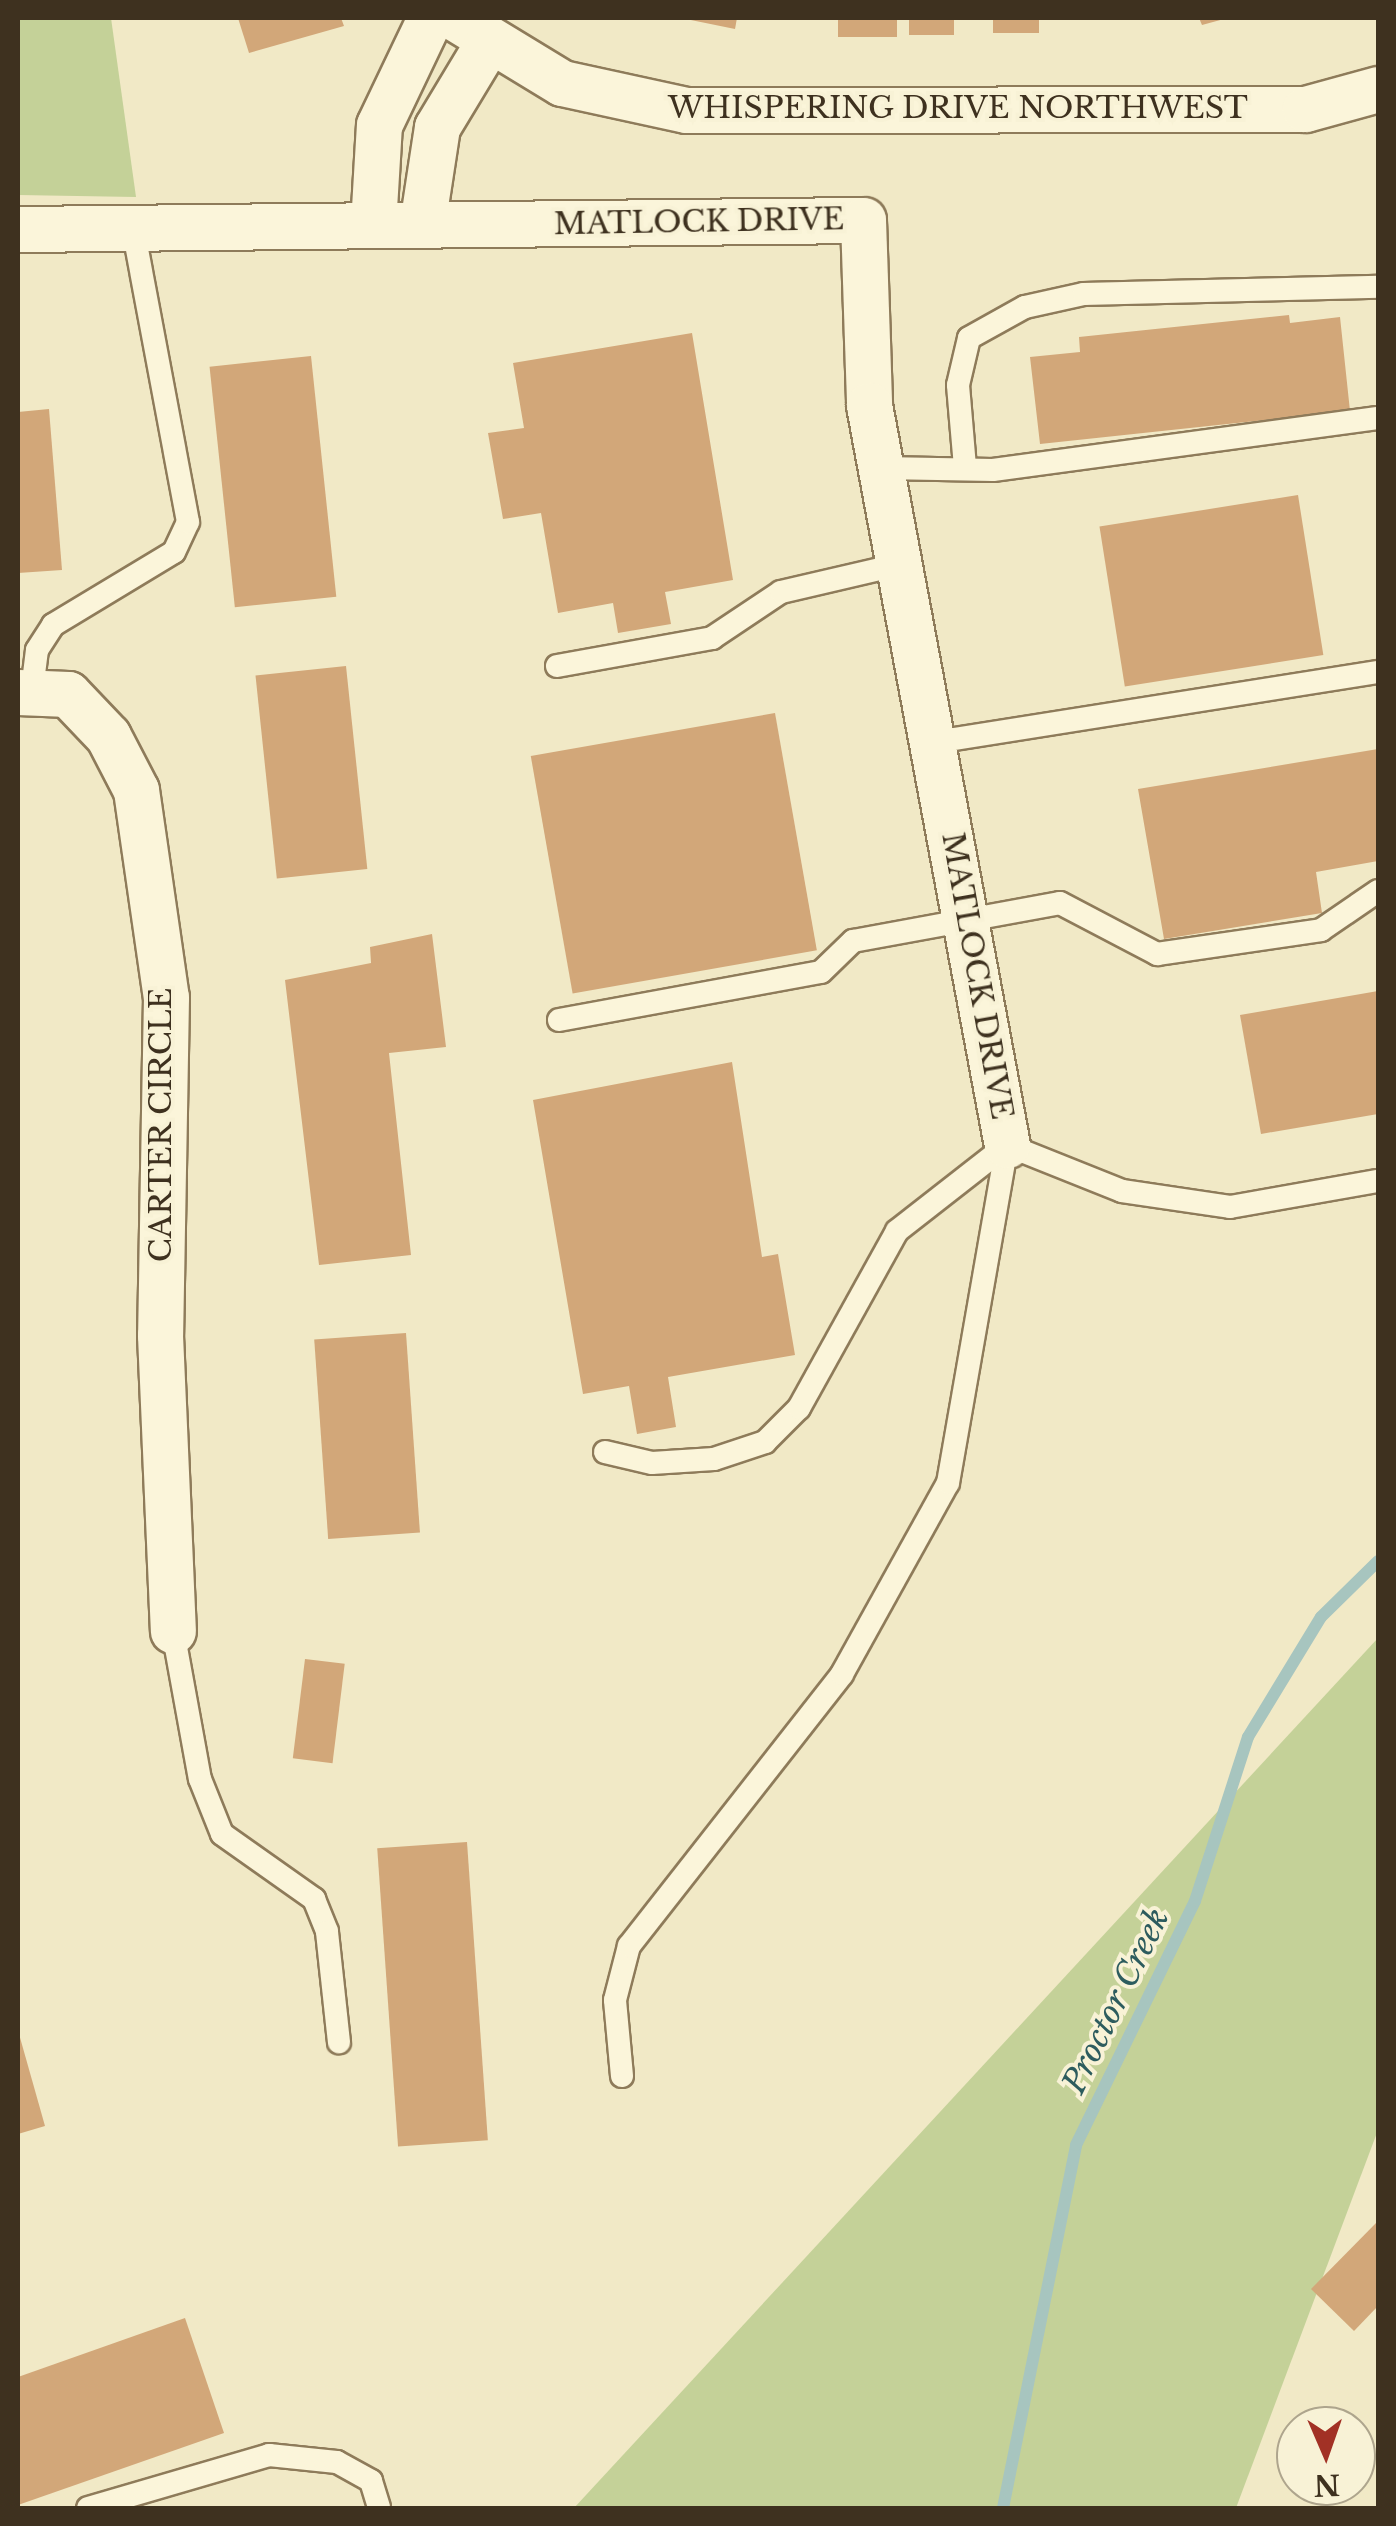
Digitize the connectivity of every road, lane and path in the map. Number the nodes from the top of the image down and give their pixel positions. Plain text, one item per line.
1 (430, 18) edge
2 (471, 31) edge
3 (1378, 89) edge
4 (373, 225) junction
5 (422, 225) junction
6 (133, 228) junction
7 (18, 229) edge
8 (1378, 286) edge
9 (1378, 418) edge
10 (966, 467) junction
11 (882, 468) junction
12 (901, 564) junction
13 (557, 666) dead end
14 (1378, 672) edge
15 (25, 691) edge
16 (936, 742) junction
17 (1378, 890) edge
18 (968, 921) junction
19 (559, 1020) dead end
20 (1007, 1146) junction
21 (1378, 1181) edge
22 (605, 1452) dead end
23 (173, 1631) joint
24 (339, 2042) dead end
25 (622, 2076) dead end
26 (88, 2508) edge
27 (379, 2508) edge

1 - 4 street
2 - 3 street, WHISPERING DRIVE NORTHWEST
2 - 5 street, WHISPERING DRIVE NORTHWEST
4 - 5 street, MATLOCK DRIVE
4 - 6 street, MATLOCK DRIVE
5 - 11 street, MATLOCK DRIVE
6 - 7 street, MATLOCK DRIVE
6 - 15 lane
8 - 10 lane
9 - 10 lane
10 - 11 lane
11 - 12 street, MATLOCK DRIVE
12 - 13 lane
12 - 16 street, MATLOCK DRIVE
14 - 16 lane
15 - 23 street, CARTER CIRCLE
16 - 18 street, MATLOCK DRIVE
17 - 18 lane
18 - 19 lane
18 - 20 street, MATLOCK DRIVE
20 - 21 lane
20 - 22 lane
20 - 25 lane
23 - 24 lane
26 - 27 lane

